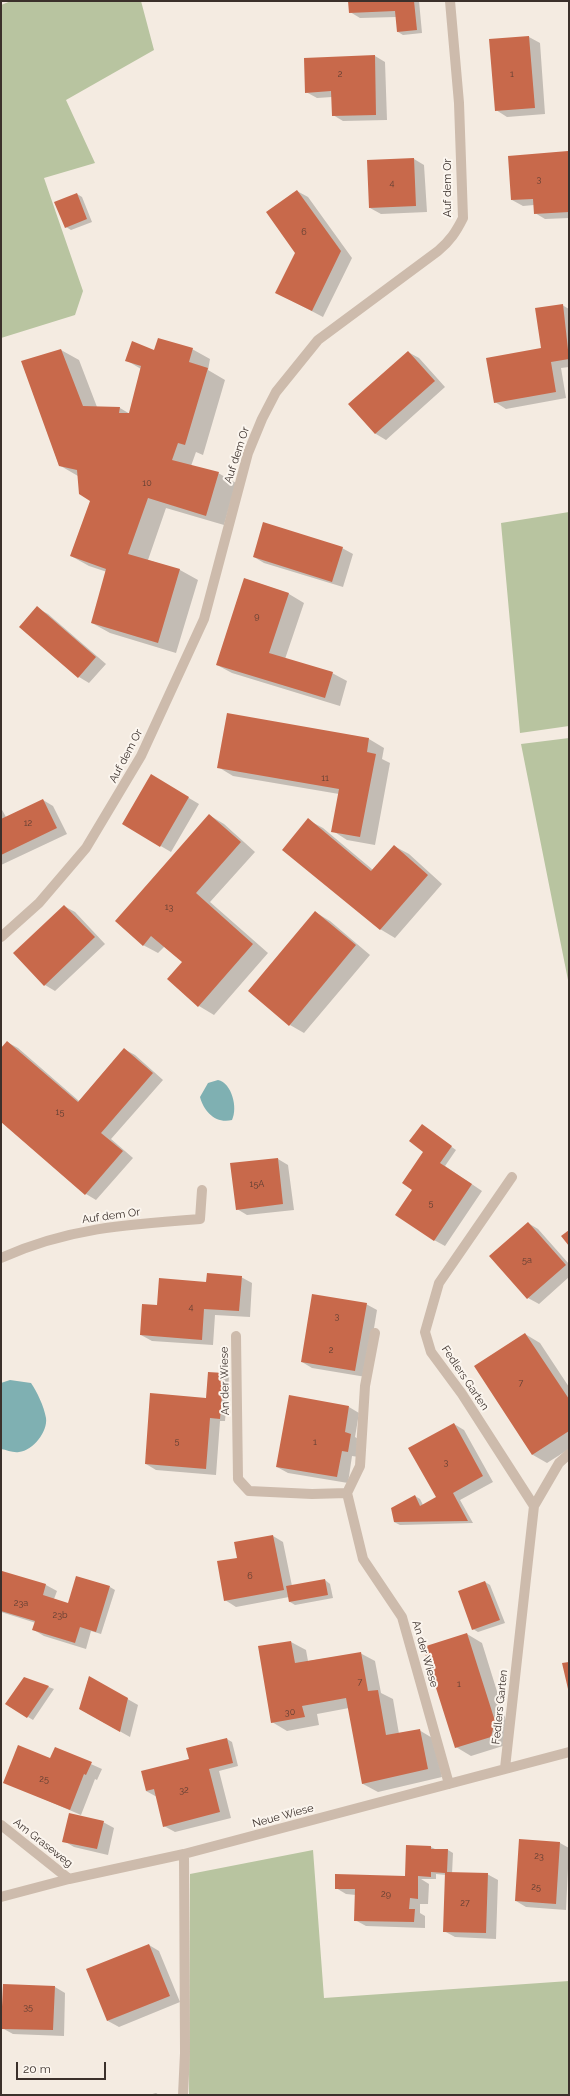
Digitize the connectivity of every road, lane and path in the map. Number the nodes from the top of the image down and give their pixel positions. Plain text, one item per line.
1 (450, 1) edge
2 (1, 937) edge
3 (512, 1178) dead end
4 (202, 1190) dead end
5 (1, 1258) edge
6 (375, 1333) dead end
7 (236, 1336) dead end
8 (569, 1454) edge
9 (347, 1493) junction
10 (534, 1506) junction
11 (569, 1752) edge
12 (505, 1768) junction
13 (449, 1784) junction
14 (1, 1825) edge
15 (184, 1854) junction
16 (69, 1879) junction
17 (1, 1897) edge
18 (183, 2095) edge

1 - 2 street, Auf dem Or
3 - 10 street, Fedlers Garten
4 - 5 street, Auf dem Or
6 - 9 street
7 - 9 street, An der Wiese
8 - 10 street, Fedlers Garten
9 - 13 street, An der Wiese
10 - 12 street, Fedlers Garten
11 - 12 street, Neue Wiese
12 - 13 street, Neue Wiese
13 - 15 street, Neue Wiese
14 - 16 street, Am Graseweg
15 - 16 street, Neue Wiese
15 - 18 street
16 - 17 street, Neue Wiese

